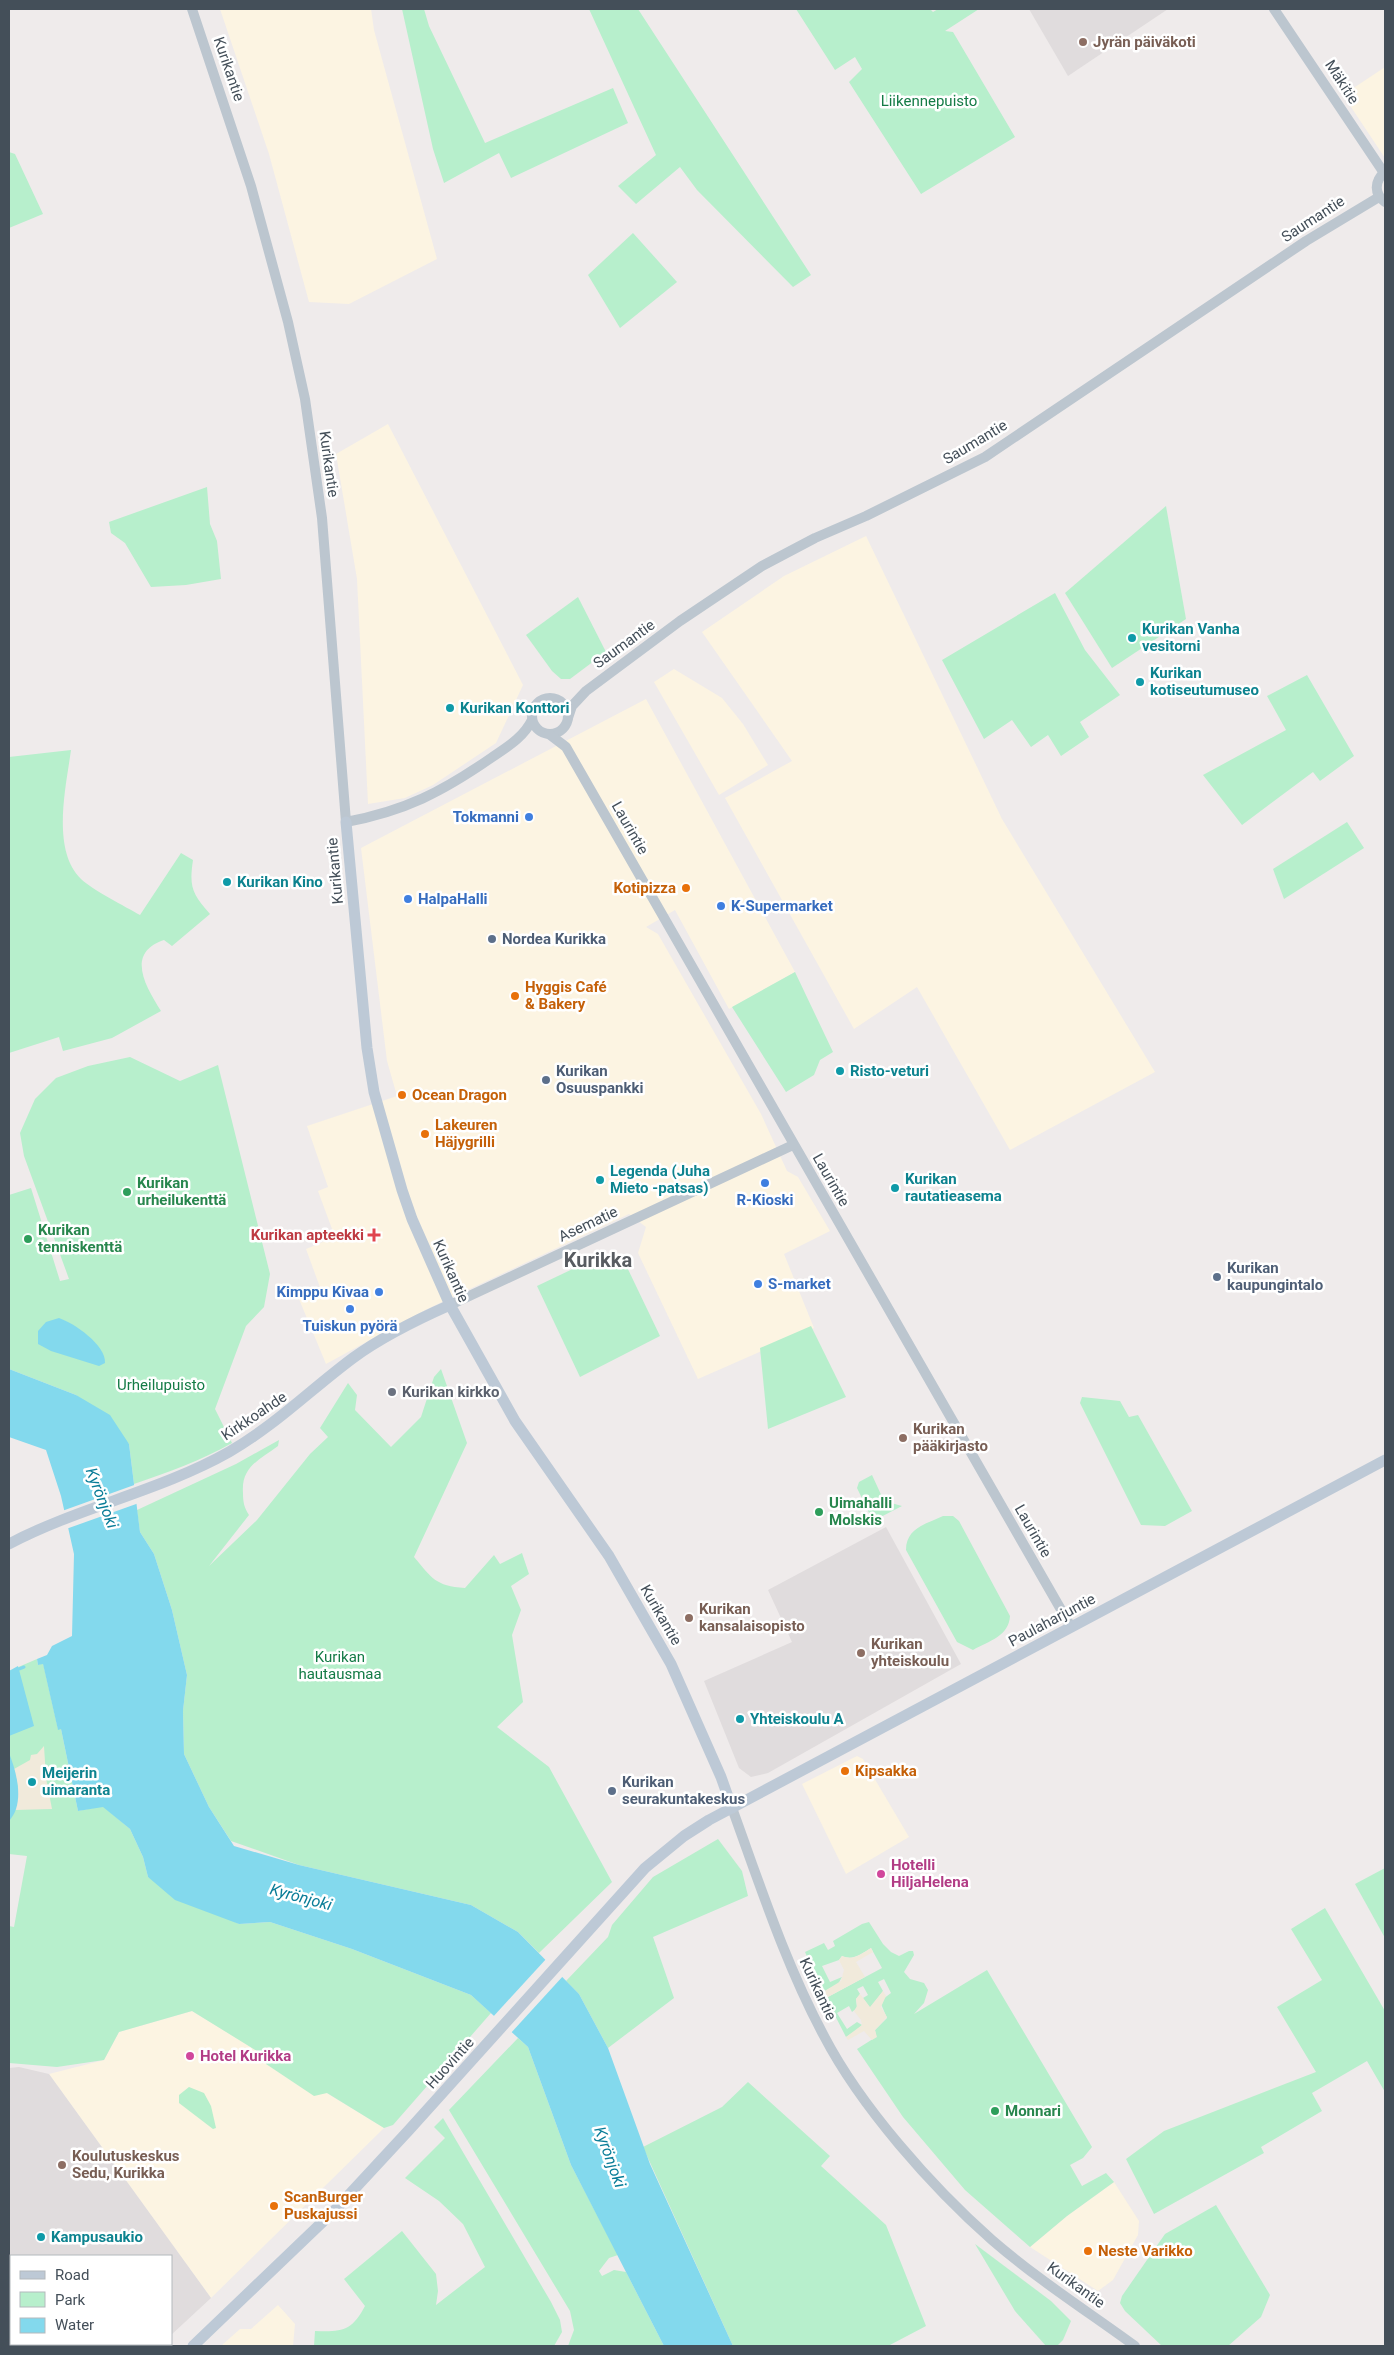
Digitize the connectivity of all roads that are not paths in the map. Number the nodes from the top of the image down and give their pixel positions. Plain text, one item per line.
1 (192, 9) edge
2 (1274, 9) edge
3 (1384, 173) edge
4 (1382, 199) edge
5 (579, 697) junction
6 (559, 699) junction
7 (532, 720) junction
8 (566, 722) junction
9 (547, 734) junction
10 (520, 737) junction
11 (566, 746) junction
12 (346, 822) junction
13 (794, 1144) junction
14 (450, 1305) junction
15 (1385, 1460) edge
16 (9, 1544) edge
17 (1071, 1627) junction
18 (732, 1808) junction
19 (193, 2346) edge
20 (1135, 2346) edge

1 - 12 street, Kurikantie
2 - 3 street, Mäkitie
3 - 4 street
4 - 5 street, Saumantie
5 - 6 street
5 - 8 street, Saumantie
6 - 7 street
6 - 8 street
7 - 9 street
7 - 10 street
8 - 9 street
8 - 11 street, Laurintie
9 - 10 street
9 - 11 street, Laurintie
10 - 12 street
11 - 13 street, Laurintie
12 - 14 main road, Kurikantie
13 - 14 street, Asematie
13 - 17 street, Laurintie
14 - 16 main road, Kirkkoahde
14 - 18 main road, Kurikantie
15 - 17 main road, Paulaharjuntie
17 - 18 main road, Paulaharjuntie
18 - 19 main road, Huovintie
18 - 20 street, Kurikantie

